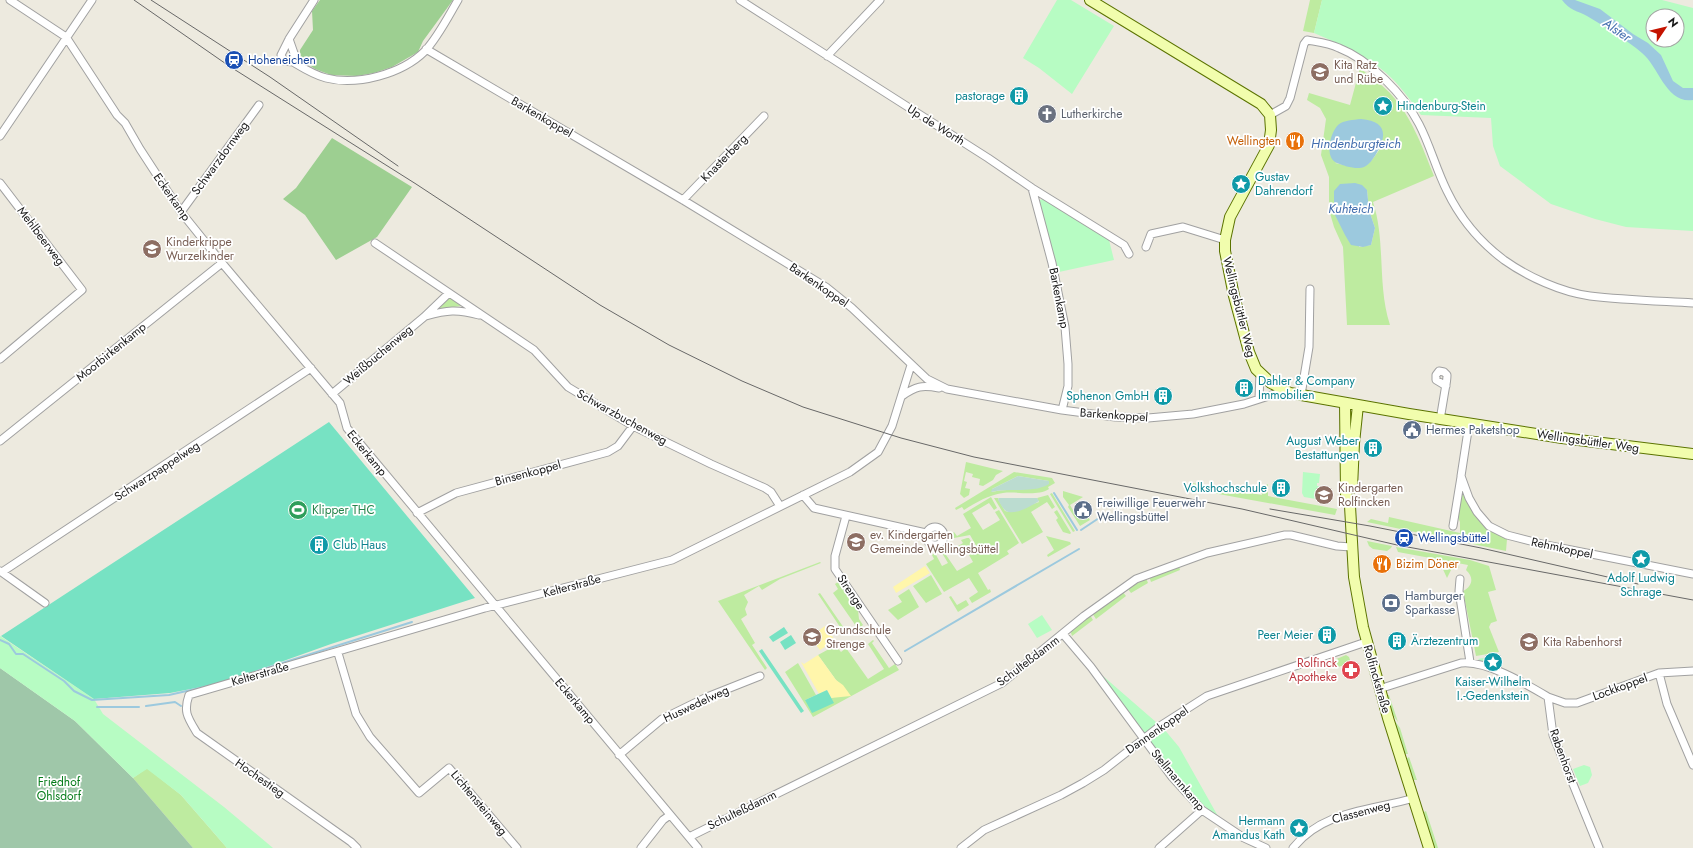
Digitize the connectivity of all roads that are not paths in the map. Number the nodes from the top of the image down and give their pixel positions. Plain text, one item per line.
1 (10, 0) edge
2 (92, 0) edge
3 (314, 0) edge
4 (458, 0) edge
5 (740, 0) edge
6 (880, 0) edge
7 (1090, 0) edge
8 (66, 37) junction
9 (290, 39) junction
10 (426, 49) junction
11 (827, 56) junction
12 (293, 62) junction
13 (259, 105) dead end
14 (764, 116) dead end
15 (1270, 116) junction
16 (0, 136) edge
17 (0, 183) edge
18 (1032, 188) junction
19 (683, 200) junction
20 (181, 212) junction
21 (1225, 240) junction
22 (375, 243) dead end
23 (1146, 247) dead end
24 (1129, 254) dead end
25 (222, 263) junction
26 (1310, 289) dead end
27 (449, 293) junction
28 (1693, 303) edge
29 (483, 316) junction
30 (424, 317) junction
31 (0, 360) edge
32 (911, 365) junction
33 (311, 368) junction
34 (1260, 373) junction
35 (1446, 386) dead end
36 (947, 389) junction
37 (1284, 391) junction
38 (332, 394) junction
39 (1301, 395) junction
40 (902, 396) junction
41 (1259, 399) junction
42 (1344, 403) junction
43 (1358, 405) junction
44 (1062, 410) junction
45 (1440, 420) junction
46 (1469, 424) junction
47 (633, 426) junction
48 (0, 441) edge
49 (1693, 454) edge
50 (1461, 476) junction
51 (803, 495) junction
52 (780, 506) junction
53 (1350, 506) junction
54 (417, 512) junction
55 (846, 516) junction
56 (1453, 526) dead end
57 (926, 533) dead end
58 (1351, 547) junction
59 (1, 572) edge
60 (1693, 574) edge
61 (1460, 579) dead end
62 (45, 603) dead end
63 (494, 606) junction
64 (1063, 634) junction
65 (1366, 642) junction
66 (338, 653) junction
67 (898, 661) dead end
68 (1470, 662) junction
69 (1693, 671) edge
70 (1659, 673) junction
71 (760, 676) dead end
72 (1379, 689) junction
73 (189, 695) joint
74 (1548, 697) junction
75 (1143, 738) junction
76 (620, 755) junction
77 (1693, 765) edge
78 (1414, 798) junction
79 (1202, 810) junction
80 (670, 815) junction
81 (689, 837) junction
82 (357, 848) edge
83 (517, 848) edge
84 (641, 848) edge
85 (698, 848) edge
86 (961, 848) edge
87 (1159, 848) edge
88 (1266, 848) edge
89 (1293, 848) edge
90 (1429, 848) edge
91 (1599, 848) edge

1 - 8 street
2 - 8 street
3 - 9 street
4 - 10 street
5 - 11 street, Up de Worth
6 - 11 street
7 - 15 main road
8 - 16 street
8 - 20 street, Eckerkamp
9 - 12 street
9 - 12 street
10 - 12 street
10 - 19 street, Barkenkoppel
11 - 18 street, Up de Worth
13 - 20 street, Schwarzdornweg
14 - 19 street, Knasterberg
15 - 21 main road, Wellingsbüttler Weg
15 - 28 street
17 - 31 street, Mehlbeerweg
18 - 24 street, Up de Worth
18 - 44 street, Barkenkamp
19 - 32 street, Barkenkoppel
20 - 25 street, Eckerkamp
21 - 23 street
21 - 34 main road, Wellingsbüttler Weg
22 - 27 street, Schwarzbuchenweg
25 - 33 street, Eckerkamp
25 - 48 street, Moorbirkenkamp
26 - 39 street
27 - 29 street, Schwarzbuchenweg
27 - 30 street, Weißbuchenweg
29 - 30 street, Weißbuchenweg
29 - 47 street, Schwarzbuchenweg
30 - 38 street, Weißbuchenweg
32 - 36 street, Barkenkoppel
32 - 40 street, Kelterstraße
33 - 38 street, Eckerkamp
33 - 59 street, Schwarzpappelweg
34 - 37 main road, Wellingsbüttler Weg
34 - 41 street
35 - 45 street
36 - 40 street
36 - 44 street, Barkenkoppel
37 - 39 main road, Wellingsbüttler Weg
37 - 41 street, Barkenkoppel
38 - 54 street, Eckerkamp
39 - 42 main road, Wellingsbüttler Weg
40 - 51 street, Kelterstraße
41 - 44 street, Barkenkoppel
42 - 43 main road, Wellingsbüttler Weg
42 - 53 main road, Rolfinckstraße
43 - 45 main road, Wellingsbüttler Weg
43 - 53 main road, Rolfinckstraße
45 - 46 main road, Wellingsbüttler Weg
46 - 49 main road, Wellingsbüttler Weg
46 - 50 street, Rehmkoppel
47 - 52 street, Schwarzbuchenweg
47 - 54 street, Binsenkoppel
50 - 56 street, Rehmkoppel
50 - 60 street, Rehmkoppel
51 - 52 street, Kelterstraße
51 - 55 street
52 - 63 street, Kelterstraße
53 - 58 main road, Rolfinckstraße
54 - 63 street, Eckerkamp
55 - 57 street
55 - 67 street, Strenge
58 - 64 street, Schulteßdamm
58 - 65 main road, Rolfinckstraße
59 - 62 street
61 - 68 street
63 - 66 street, Kelterstraße
63 - 76 street, Eckerkamp
64 - 75 street, Stellmannkamp
64 - 81 street, Schulteßdamm
65 - 72 main road, Rolfinckstraße
65 - 75 street, Dannenkoppel
66 - 73 street, Kelterstraße
66 - 83 street, Lichtensteinweg
68 - 72 street
68 - 74 street
69 - 70 street, Lockkoppel
70 - 74 street, Lockkoppel
70 - 77 street
71 - 76 street, Huswedelweg
72 - 78 main road, Rolfinckstraße
73 - 82 street, Hochestieg
74 - 91 street, Rabenhorst
75 - 79 street, Stellmannkamp
75 - 86 street, Dannenkoppel
76 - 80 street, Eckerkamp
78 - 89 street, Classenweg
78 - 90 main road, Rolfinckstraße
79 - 87 street
79 - 88 street, Stellmannkamp
80 - 81 street, Eckerkamp
80 - 84 street
81 - 85 street, Eckerkamp

